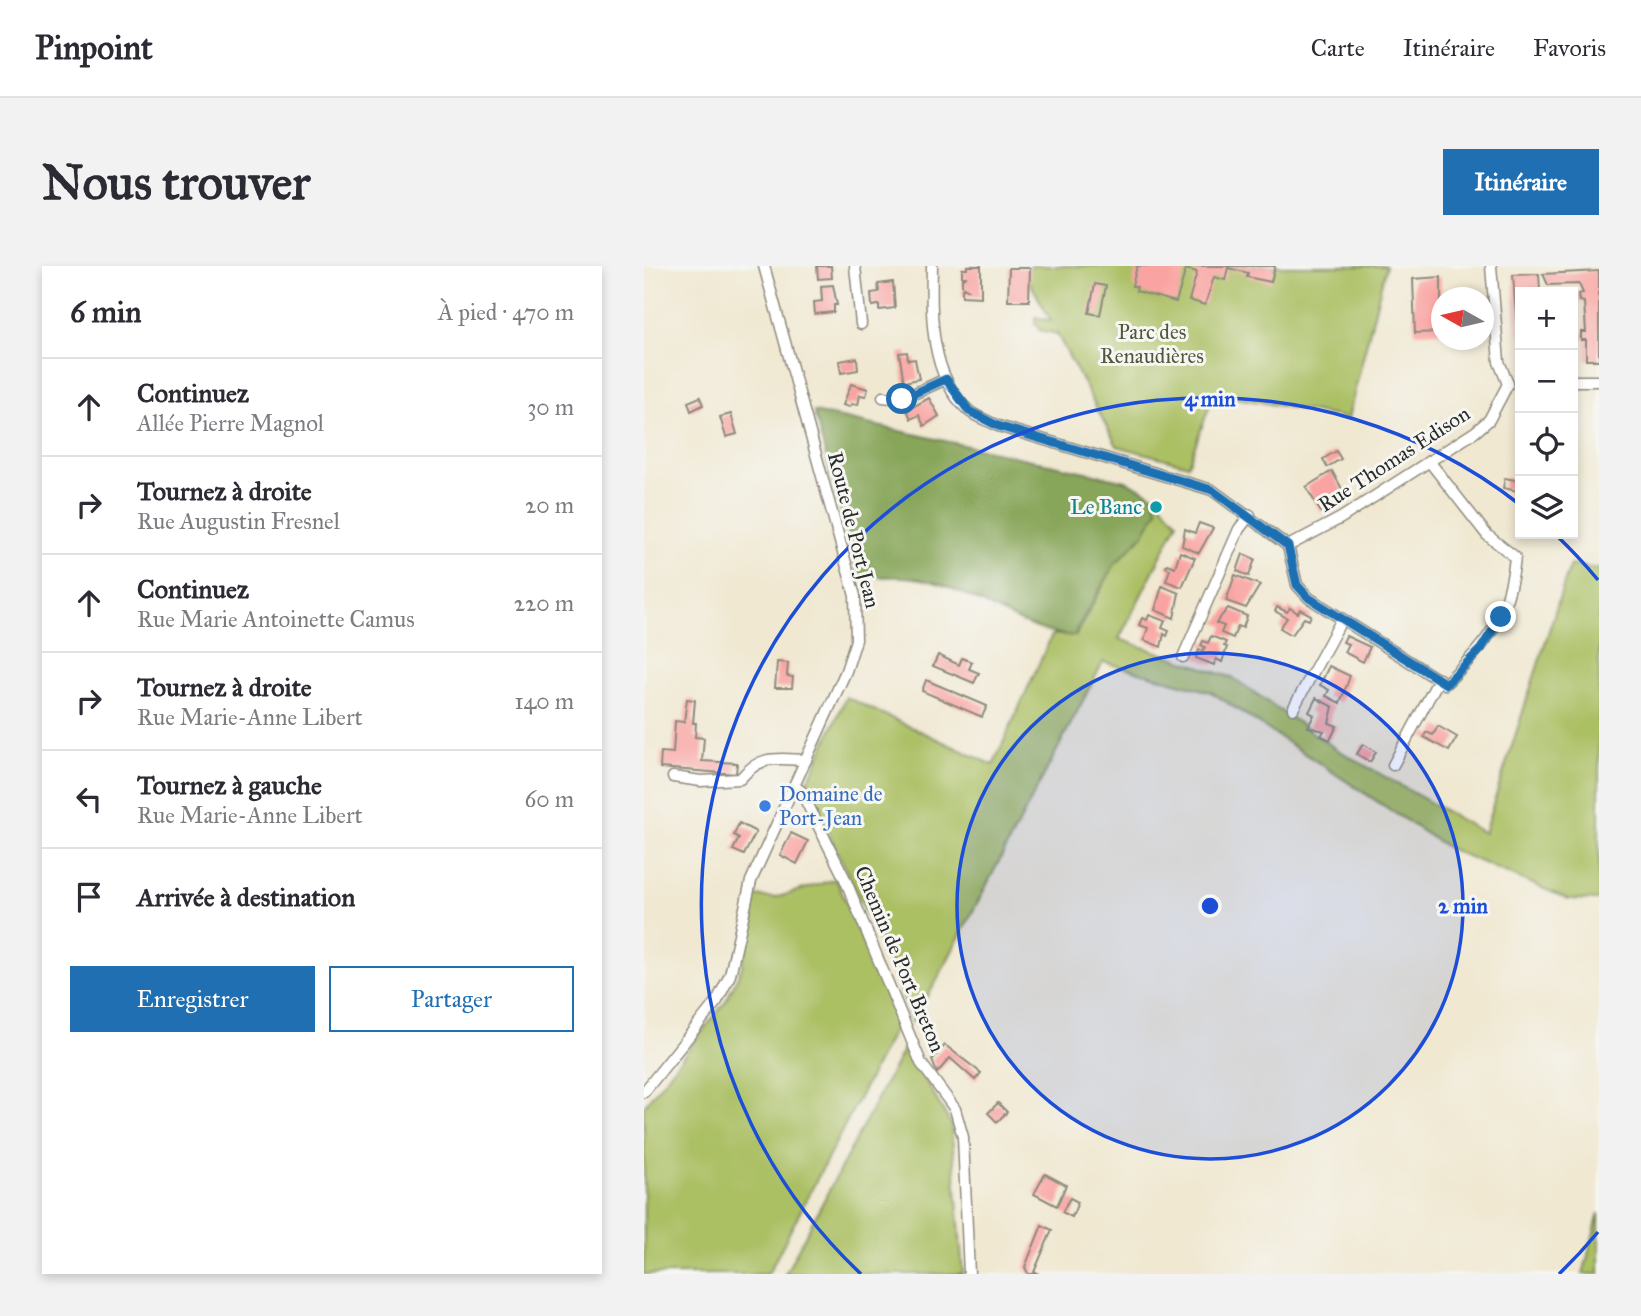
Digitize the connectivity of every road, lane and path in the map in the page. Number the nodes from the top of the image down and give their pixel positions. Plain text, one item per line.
1 (764, 266) edge
2 (855, 266) edge
3 (933, 266) edge
4 (1491, 266) edge
5 (861, 324) dead end
6 (946, 379) junction
7 (1599, 381) edge
8 (1578, 382) edge
9 (1514, 384) edge
10 (883, 397) dead end
11 (1429, 461) junction
12 (1250, 515) junction
13 (1288, 546) junction
14 (1342, 619) junction
15 (1184, 657) dead end
16 (1439, 679) junction
17 (1293, 709) dead end
18 (806, 760) junction
19 (1393, 765) dead end
20 (673, 777) dead end
21 (794, 786) junction
22 (644, 1092) edge
23 (970, 1274) edge

1 - 18 street, Route de Port Jean
2 - 5 street
3 - 6 street
4 - 9 street, Rue Thomas Edison
6 - 10 street
6 - 12 street
7 - 8 street
9 - 11 street, Rue Thomas Edison
11 - 13 street, Rue Thomas Edison
11 - 16 street
12 - 13 street
12 - 15 street
13 - 14 street
14 - 16 street
14 - 17 street
16 - 19 street
18 - 20 street
18 - 21 street, Route de Port Jean
21 - 22 street, Route de Port Jean
21 - 23 street, Chemin de Port Breton

